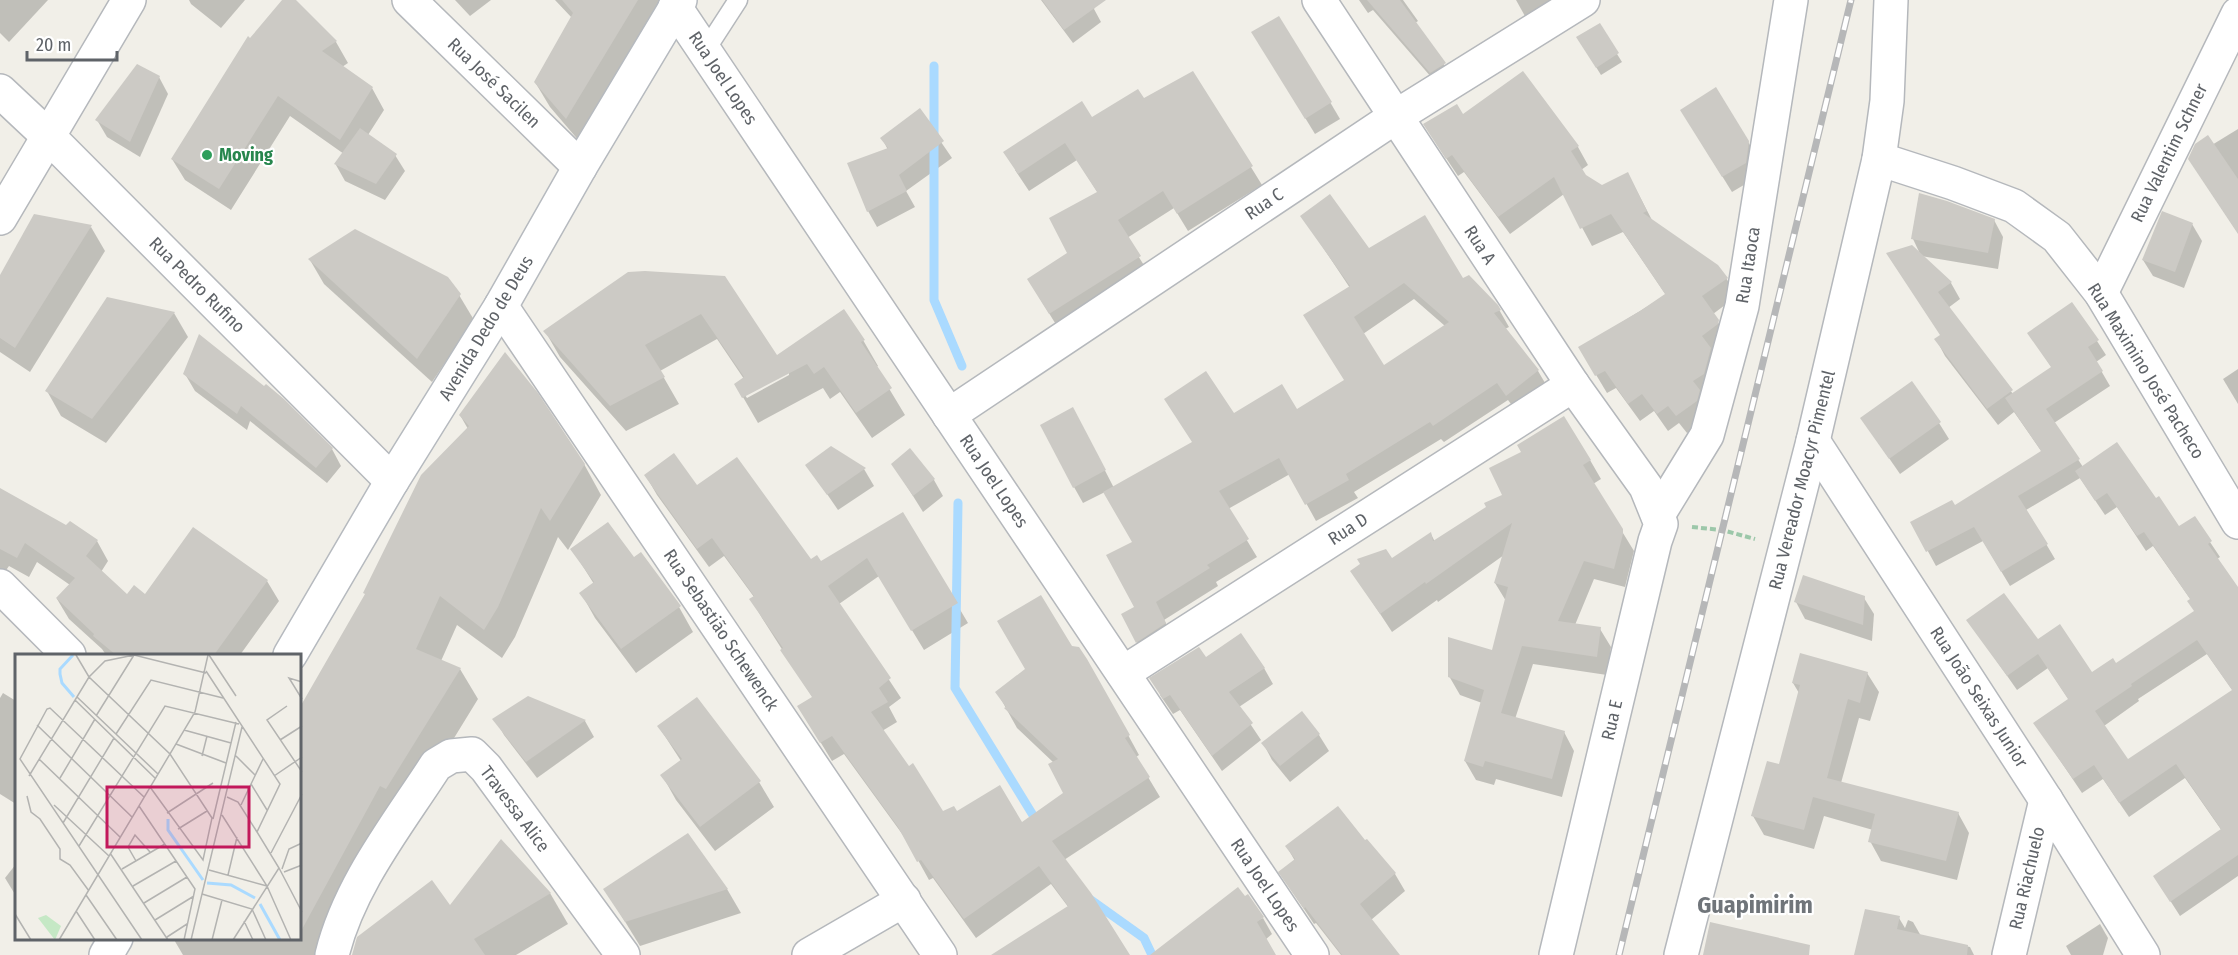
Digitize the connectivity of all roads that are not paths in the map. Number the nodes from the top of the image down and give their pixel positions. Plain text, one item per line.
1 (129, 0) edge
2 (409, 0) edge
3 (738, 0) edge
4 (1319, 0) edge
5 (1583, 0) edge
6 (1791, 0) edge
7 (1891, 0) edge
8 (678, 4) edge
9 (2238, 14) edge
10 (705, 51) junction
11 (0, 91) edge
12 (1395, 117) junction
13 (48, 136) junction
14 (1879, 159) junction
15 (580, 167) junction
16 (0, 218) edge
17 (2101, 293) junction
18 (501, 306) junction
19 (1573, 385) junction
20 (949, 415) junction
21 (1813, 441) junction
22 (392, 481) junction
23 (1655, 508) junction
24 (2238, 522) edge
25 (0, 586) edge
26 (68, 654) edge
27 (291, 654) edge
28 (1123, 673) junction
29 (2046, 800) junction
30 (904, 900) junction
31 (115, 940) edge
32 (106, 955) edge
33 (332, 955) edge
34 (623, 955) edge
35 (809, 955) edge
36 (940, 955) edge
37 (1312, 955) edge
38 (1556, 955) edge
39 (1681, 955) edge
40 (2009, 955) edge
41 (2143, 955) edge

1 - 13 street
2 - 15 street, Rua José Sacilen
3 - 10 lane
4 - 12 street, Rua A
5 - 12 street, Rua C
6 - 23 street, Rua Itaoca
7 - 14 street, Rua Vereador Moacyr Pimentel
8 - 10 street, Rua Joel Lopes
8 - 15 street, Avenida Dedo de Deus
9 - 17 street, Rua Valentim Schner
10 - 20 street, Rua Joel Lopes
11 - 13 street, Rua Pedro Rufino
12 - 19 street, Rua A
12 - 20 street, Rua C
13 - 16 street
13 - 22 street, Rua Pedro Rufino
14 - 17 street, Rua Maximino José Pacheco
14 - 21 street, Rua Vereador Moacyr Pimentel
15 - 18 street, Avenida Dedo de Deus
17 - 24 street, Rua Maximino José Pacheco
18 - 22 street, Avenida Dedo de Deus
18 - 30 street, Rua Sebastião Schewenck
19 - 23 street, Rua A
19 - 28 street, Rua D
20 - 28 street, Rua Joel Lopes
21 - 29 street, Rua João Seixas Junior
21 - 39 street, Rua Vereador Moacyr Pimentel
22 - 27 street, Avenida Dedo de Deus
23 - 38 street, Rua E
25 - 26 street
28 - 37 street, Rua Joel Lopes
29 - 40 street, Rua Riachuelo
29 - 41 street, Rua João Seixas Junior
30 - 35 street
30 - 36 street, Rua Sebastião Schewenck
31 - 32 street
33 - 34 street, Travessa Alice

